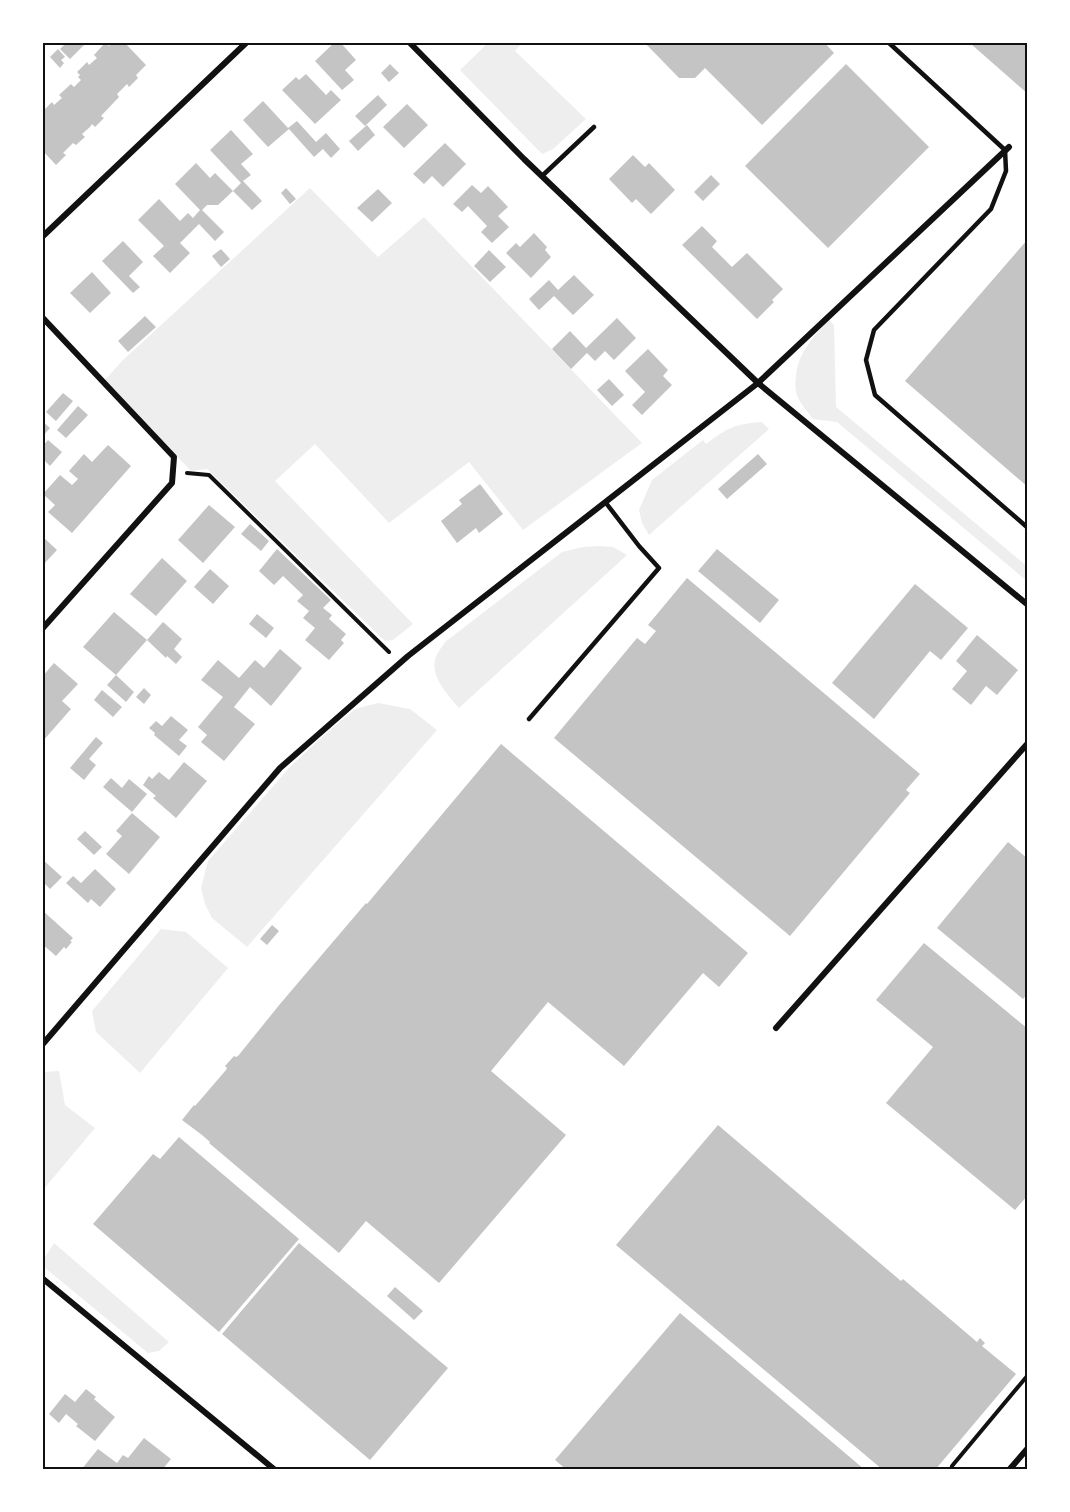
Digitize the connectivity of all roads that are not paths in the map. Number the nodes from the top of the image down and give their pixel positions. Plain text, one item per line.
1 (247, 42) edge
2 (409, 42) edge
3 (888, 42) edge
4 (594, 126) dead end
5 (1007, 148) junction
6 (542, 176) junction
7 (42, 237) edge
8 (42, 317) edge
9 (758, 383) junction
10 (606, 503) junction
11 (1028, 528) edge
12 (1028, 605) edge
13 (42, 629) edge
14 (529, 719) dead end
15 (1028, 743) edge
16 (776, 1028) dead end
17 (42, 1045) edge
18 (42, 1278) edge
19 (1028, 1448) edge
20 (275, 1470) edge
21 (1009, 1470) edge

1 - 7 street
2 - 6 street
3 - 5 lane
4 - 6 lane
5 - 9 street
5 - 11 lane
6 - 9 street
8 - 13 street
9 - 10 street
9 - 12 street
10 - 14 lane
10 - 17 street
15 - 16 street
18 - 20 street
19 - 21 street

